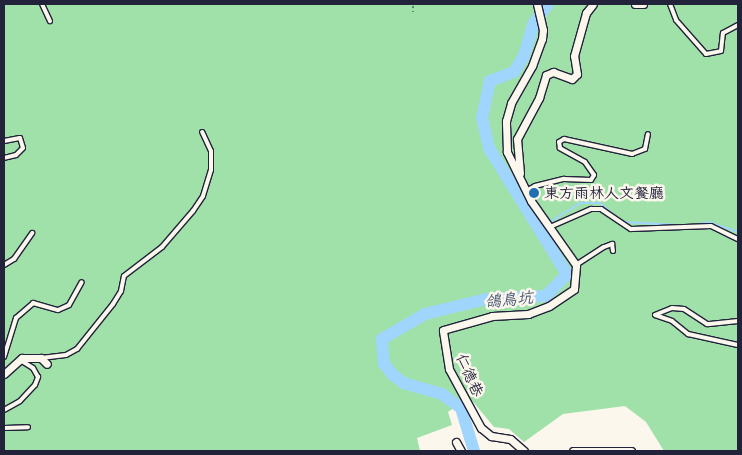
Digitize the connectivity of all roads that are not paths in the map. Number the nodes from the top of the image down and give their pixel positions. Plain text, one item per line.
1 (42, 4) edge
2 (537, 4) edge
3 (593, 4) edge
4 (635, 4) edge
5 (643, 4) edge
6 (670, 4) edge
7 (50, 21) dead end
8 (738, 25) edge
9 (202, 132) dead end
10 (648, 134) dead end
11 (4, 141) edge
12 (4, 158) edge
13 (525, 188) junction
14 (550, 227) junction
15 (32, 233) dead end
16 (738, 238) edge
17 (613, 251) dead end
18 (4, 265) edge
19 (576, 265) junction
20 (82, 282) dead end
21 (738, 320) edge
22 (738, 344) edge
23 (4, 357) edge
24 (41, 358) junction
25 (20, 360) junction
26 (47, 364) dead end
27 (4, 374) edge
28 (4, 410) edge
29 (28, 427) dead end
30 (4, 428) edge
31 (456, 442) dead end
32 (461, 451) edge
33 (524, 451) edge
34 (574, 451) edge
35 (631, 451) edge

1 - 7 lane
2 - 13 street
3 - 13 street
4 - 5 street
6 - 8 lane
9 - 24 lane
10 - 13 lane
11 - 12 lane
13 - 14 street
14 - 16 lane
14 - 19 street
15 - 18 lane
17 - 19 lane
19 - 33 street, 仁德巷
20 - 23 lane
21 - 22 lane
24 - 25 street
24 - 26 street
25 - 27 street
25 - 28 lane
29 - 30 lane
31 - 32 street
34 - 35 street

